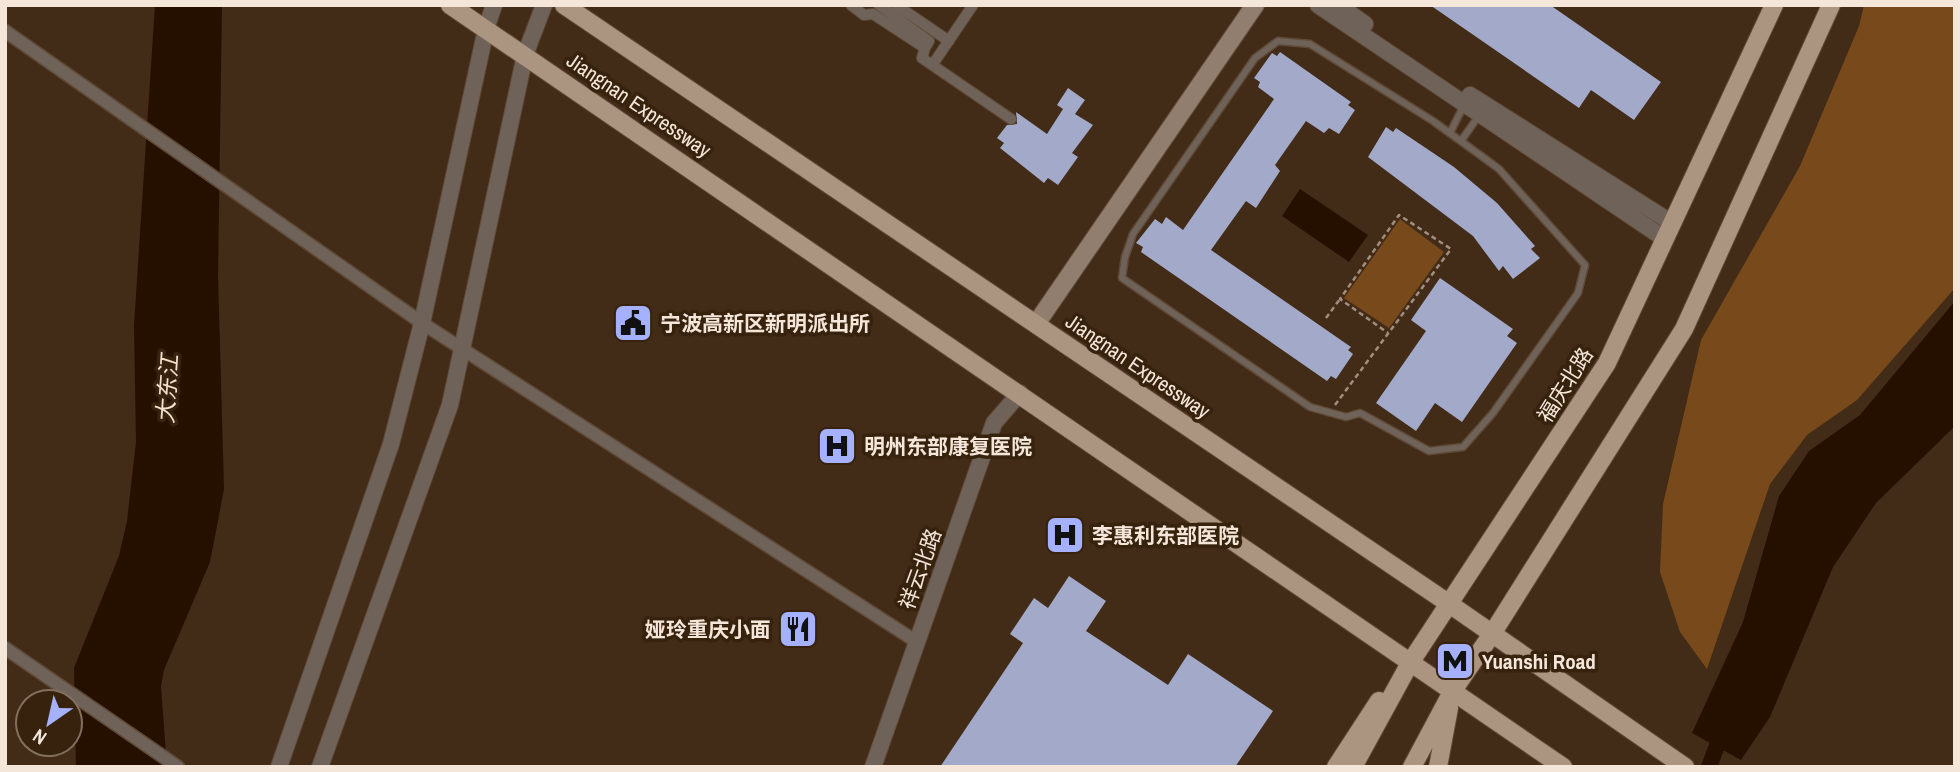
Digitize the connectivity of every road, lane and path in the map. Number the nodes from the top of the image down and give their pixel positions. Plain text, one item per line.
1 (450, 5) edge
2 (494, 5) edge
3 (544, 5) edge
4 (564, 5) edge
5 (851, 5) edge
6 (879, 5) edge
7 (896, 5) edge
8 (973, 5) edge
9 (1255, 5) edge
10 (1318, 5) edge
11 (1338, 5) edge
12 (1774, 5) edge
13 (1831, 5) edge
14 (486, 29) junction
15 (5, 31) edge
16 (949, 41) junction
17 (925, 48) junction
18 (526, 55) junction
19 (933, 64) junction
20 (1467, 99) junction
21 (1483, 109) junction
22 (1011, 119) dead end
23 (1450, 133) junction
24 (1461, 141) junction
25 (1669, 231) junction
26 (1340, 299) junction
27 (1326, 318) dead end
28 (422, 323) junction
29 (1036, 324) junction
30 (1388, 333) junction
31 (463, 346) junction
32 (1020, 393) junction
33 (1329, 413) junction
34 (1448, 603) junction
35 (1492, 634) junction
36 (917, 642) junction
37 (5, 648) edge
38 (1410, 663) junction
39 (1452, 692) junction
40 (178, 767) edge
41 (279, 767) edge
42 (320, 767) edge
43 (873, 767) edge
44 (1336, 767) edge
45 (1353, 767) edge
46 (1412, 767) edge
47 (1438, 767) edge
48 (1563, 767) edge
49 (1685, 767) edge

1 - 14 main road, Jiangnan Expressway
2 - 14 street
3 - 18 street
4 - 29 main road, Jiangnan Expressway
5 - 17 street
6 - 17 street
7 - 16 street
8 - 16 street
9 - 29 main road
10 - 20 street
11 - 20 street
12 - 25 main road, 福庆北路
13 - 35 main road
14 - 18 main road, Jiangnan Expressway
14 - 28 street
15 - 28 street
16 - 19 street
17 - 19 street
18 - 31 street
18 - 32 main road, Jiangnan Expressway
19 - 22 street
20 - 21 street
20 - 23 lane
21 - 24 lane
21 - 25 street
23 - 24 lane
23 - 33 lane
24 - 33 lane
25 - 34 main road, 福庆北路
26 - 27 path
26 - 30 path
26 - 30 path
28 - 31 street
28 - 41 street
29 - 34 main road, Jiangnan Expressway
30 - 33 path
31 - 36 street
31 - 42 street
32 - 36 street, 祥云北路
32 - 38 main road, Jiangnan Expressway
34 - 35 main road, Jiangnan Expressway
34 - 38 main road, 福庆北路
35 - 39 main road
35 - 49 main road, Jiangnan Expressway
36 - 43 street, 祥云北路
37 - 40 street
38 - 39 main road, Jiangnan Expressway
38 - 44 main road
38 - 45 main road, 福庆北路
39 - 46 main road
39 - 47 main road
39 - 48 main road, Jiangnan Expressway

